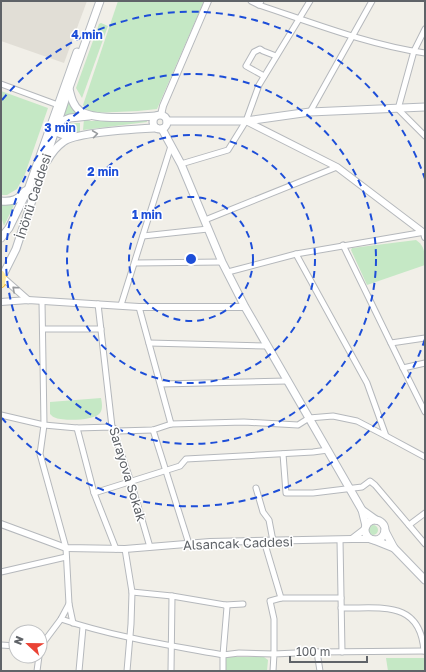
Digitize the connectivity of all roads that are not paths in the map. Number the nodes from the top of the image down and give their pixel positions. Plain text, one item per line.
1 (96, 1) edge
2 (100, 1) edge
3 (208, 1) edge
4 (251, 1) edge
5 (310, 1) edge
6 (372, 1) edge
7 (260, 3) edge
8 (299, 18) junction
9 (425, 29) edge
10 (352, 36) junction
11 (414, 51) junction
12 (425, 52) edge
13 (276, 56) junction
14 (264, 76) junction
15 (1, 84) edge
16 (69, 88) junction
17 (58, 105) junction
18 (425, 107) edge
19 (398, 109) junction
20 (310, 112) junction
21 (90, 116) junction
22 (158, 116) junction
23 (167, 121) junction
24 (246, 121) junction
25 (57, 122) junction
26 (52, 128) junction
27 (159, 128) junction
28 (78, 136) junction
29 (425, 136) edge
30 (172, 145) junction
31 (181, 164) junction
32 (337, 167) junction
33 (42, 168) junction
34 (29, 187) junction
35 (1, 201) edge
36 (205, 220) junction
37 (208, 229) junction
38 (424, 234) edge
39 (143, 236) junction
40 (1, 238) edge
41 (343, 245) junction
42 (296, 254) junction
43 (222, 262) junction
44 (135, 263) junction
45 (228, 272) junction
46 (1, 278) edge
47 (28, 300) junction
48 (1, 302) edge
49 (42, 302) junction
50 (98, 304) junction
51 (121, 305) junction
52 (140, 307) junction
53 (245, 307) junction
54 (43, 329) junction
55 (101, 329) junction
56 (425, 338) edge
57 (149, 342) junction
58 (391, 344) junction
59 (267, 346) junction
60 (425, 363) edge
61 (403, 368) junction
62 (287, 381) junction
63 (161, 384) junction
64 (425, 412) edge
65 (1, 416) edge
66 (309, 418) junction
67 (171, 424) junction
68 (44, 426) junction
69 (112, 427) junction
70 (77, 428) junction
71 (153, 430) junction
72 (386, 436) junction
73 (328, 450) junction
74 (283, 454) junction
75 (425, 457) edge
76 (166, 470) junction
77 (131, 482) junction
78 (256, 488) dead end
79 (350, 488) junction
80 (94, 493) junction
81 (362, 510) junction
82 (425, 513) edge
83 (376, 520) junction
84 (1, 524) edge
85 (409, 525) junction
86 (365, 527) junction
87 (385, 530) junction
88 (352, 539) junction
89 (372, 539) junction
90 (340, 540) junction
91 (264, 541) junction
92 (273, 541) junction
93 (189, 544) junction
94 (425, 544) edge
95 (150, 547) junction
96 (66, 548) junction
97 (394, 548) junction
98 (116, 549) junction
99 (125, 550) junction
100 (66, 557) junction
101 (1, 572) edge
102 (425, 580) edge
103 (132, 592) junction
104 (172, 596) junction
105 (281, 598) junction
106 (341, 598) junction
107 (69, 604) junction
108 (243, 604) dead end
109 (225, 605) junction
110 (341, 608) junction
111 (61, 619) junction
112 (73, 623) junction
113 (83, 626) junction
114 (48, 636) edge
115 (129, 638) junction
116 (171, 646) junction
117 (424, 651) edge
118 (317, 652) junction
119 (342, 652) junction
120 (274, 654) junction
121 (223, 655) junction
122 (79, 671) edge
123 (127, 671) edge
124 (171, 671) edge
125 (222, 671) edge
126 (273, 671) edge
127 (320, 671) edge

1 - 17 main road
2 - 16 main road, İnönü Caddesi
3 - 22 street
4 - 7 street
5 - 8 street
6 - 10 street
7 - 8 street
8 - 10 street
8 - 13 street
9 - 11 street
10 - 11 street
10 - 20 street
11 - 12 street
11 - 19 street
13 - 14 street
13 - 14 street
14 - 24 street
15 - 17 street
16 - 21 main road
16 - 25 main road, İnönü Caddesi
17 - 26 main road
18 - 19 main road
19 - 20 main road
19 - 29 street
20 - 24 main road
21 - 22 main road
21 - 25 main road
22 - 23 main road
22 - 27 main road
23 - 24 main road
23 - 27 main road
24 - 31 street
24 - 32 street
25 - 26 main road, İnönü Caddesi
26 - 28 main road
26 - 33 main road, İnönü Caddesi
26 - 34 main road
28 -> 27 main road
27 - 30 main road
28 - 33 main road
30 - 31 main road
30 - 39 street
31 - 36 main road
32 - 36 street
32 - 38 street
33 - 46 main road, İnönü Caddesi
34 - 35 main road
34 - 40 main road
36 - 37 main road
37 - 39 street
37 - 43 main road
38 - 41 street
39 - 44 street
41 - 42 street
41 - 58 street
42 - 45 street
42 - 72 street
43 - 44 street
43 - 45 main road
44 - 51 street
45 - 53 main road
47 -> 46 street
47 - 48 street
47 - 49 street
49 - 50 street
49 - 54 street
50 - 51 street
50 - 55 street, Sarayova Sokak
51 - 52 street
52 - 53 street
52 - 57 street
53 - 59 main road
54 - 55 street
54 - 68 street
55 - 69 street, Sarayova Sokak
56 - 58 street
57 - 59 street
57 - 63 street
58 - 61 street
59 - 62 main road
60 - 61 street
61 - 64 street
62 - 63 street
62 - 66 main road
63 - 67 street
65 - 68 street
66 - 67 street
66 - 72 street
66 - 73 main road
67 - 71 street
68 - 70 street
68 - 96 street
69 - 70 street
69 - 71 street
69 - 77 street, Sarayova Sokak
70 - 80 street
71 - 76 street
72 - 75 street
73 - 74 street
73 - 79 main road
74 - 76 street
74 - 79 street
76 - 77 street
76 - 93 street
77 - 80 street
77 - 95 street, Sarayova Sokak
78 - 92 street
79 - 81 main road
79 - 85 street
80 - 98 street
81 - 83 main road
81 - 86 main road
82 - 85 street
83 - 86 main road
83 - 87 main road
84 - 96 street, Alsancak Caddesi
85 - 94 street
86 - 88 street
86 - 89 main road
87 - 89 main road
87 - 97 main road
88 - 89 street, Alsancak Caddesi
88 - 90 street, Alsancak Caddesi
89 - 97 main road
90 - 92 street, Alsancak Caddesi
90 - 106 street
91 - 92 street, Alsancak Caddesi
91 - 93 street, Alsancak Caddesi
91 - 105 street
93 - 95 street, Alsancak Caddesi
95 - 99 street, Alsancak Caddesi
96 - 98 street, Alsancak Caddesi
96 - 100 street
97 - 102 main road
98 - 99 street, Alsancak Caddesi
99 - 103 street
100 - 101 street
100 - 107 street
103 - 104 street
103 - 115 street
104 - 109 street
104 - 116 street
105 - 106 street
105 - 120 street
106 - 110 street
107 - 111 street
107 - 112 street
108 - 109 street
109 - 121 street
110 - 117 street
110 - 119 street
111 - 112 street
111 - 114 street
112 - 113 street
113 - 115 street
113 - 122 street
115 - 116 street
115 - 123 street
116 - 121 street
116 - 124 street
117 - 119 street
118 - 119 street
118 - 120 street
118 - 127 street
120 - 121 street
120 - 126 street
121 - 125 street

